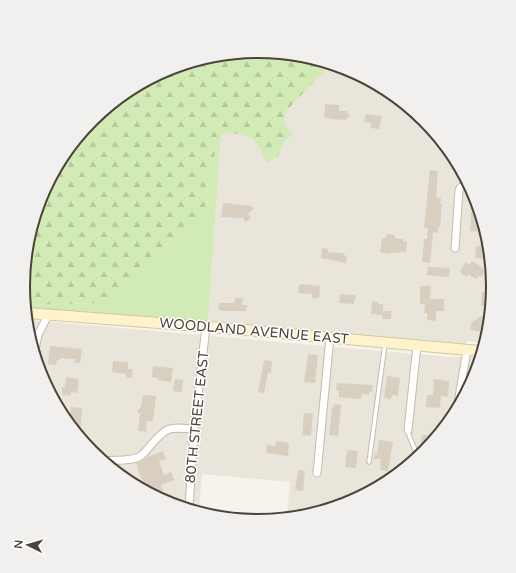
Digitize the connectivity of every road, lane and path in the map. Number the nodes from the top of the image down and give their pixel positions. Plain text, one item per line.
1 (463, 187) edge
2 (455, 248) dead end
3 (32, 313) edge
4 (48, 315) junction
5 (206, 327) junction
6 (330, 337) junction
7 (37, 341) edge
8 (385, 342) junction
9 (418, 345) junction
10 (467, 350) junction
11 (477, 351) edge
12 (460, 391) edge
13 (194, 429) junction
14 (408, 430) joint
15 (416, 451) edge
16 (111, 461) edge
17 (369, 462) dead end
18 (317, 473) dead end
19 (188, 503) edge

1 - 2 street
3 - 4 street, WOODLAND AVENUE EAST
4 - 5 street, WOODLAND AVENUE EAST
4 - 7 street
5 - 6 street, WOODLAND AVENUE EAST
5 - 13 street, 80TH STREET EAST
6 - 8 street, WOODLAND AVENUE EAST
6 - 18 street
8 - 9 street, WOODLAND AVENUE EAST
8 - 17 lane
9 - 10 street, WOODLAND AVENUE EAST
9 - 14 street
10 - 11 street, WOODLAND AVENUE EAST
10 - 12 street
13 - 16 street
13 - 19 street, 80TH STREET EAST
14 - 15 lane

